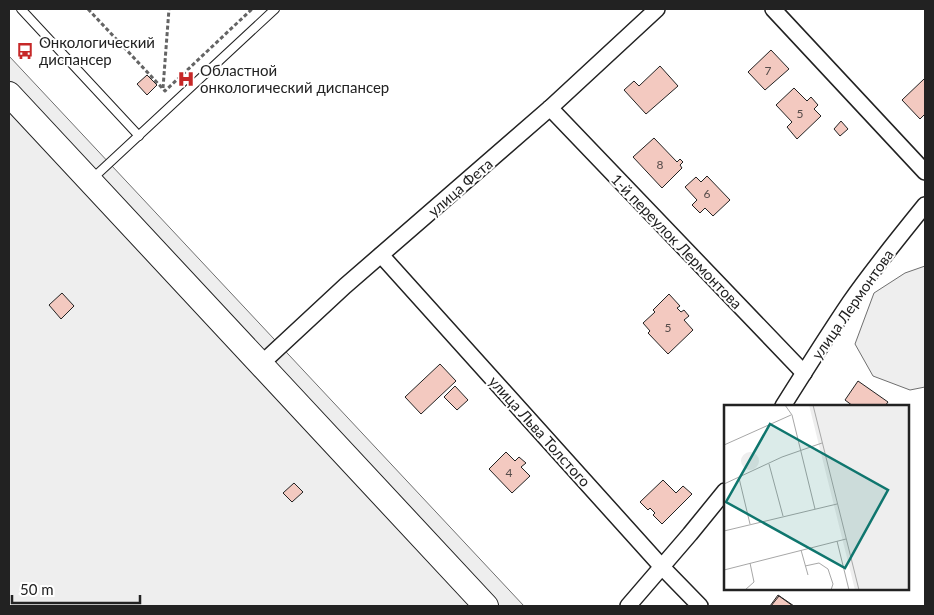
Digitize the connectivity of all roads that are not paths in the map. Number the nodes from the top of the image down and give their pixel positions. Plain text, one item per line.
1 (21, 9) edge
2 (275, 9) edge
3 (657, 9) edge
4 (772, 9) edge
5 (9, 94) edge
6 (550, 108) junction
7 (139, 136) junction
8 (925, 172) edge
9 (90, 181) junction
10 (925, 205) edge
11 (381, 255) junction
12 (261, 364) junction
13 (804, 373) junction
14 (784, 405) edge
15 (724, 492) edge
16 (662, 567) junction
17 (486, 606) edge
18 (628, 606) edge
19 (700, 606) edge

1 - 7 lane
2 - 7 lane
3 - 6 street, улица Фета
4 - 8 street
5 - 9 main road
6 - 11 street, улица Фета
6 - 13 street, 1-й переулок Лермонтова
7 - 9 lane
9 - 12 main road
10 - 13 street, улица Лермонтова
11 - 12 street, улица Фета
11 - 16 street, улица Льва Толстого
12 - 17 main road
13 - 14 street, улица Лермонтова
15 - 16 street
16 - 18 street
16 - 19 street, улица Льва Толстого

